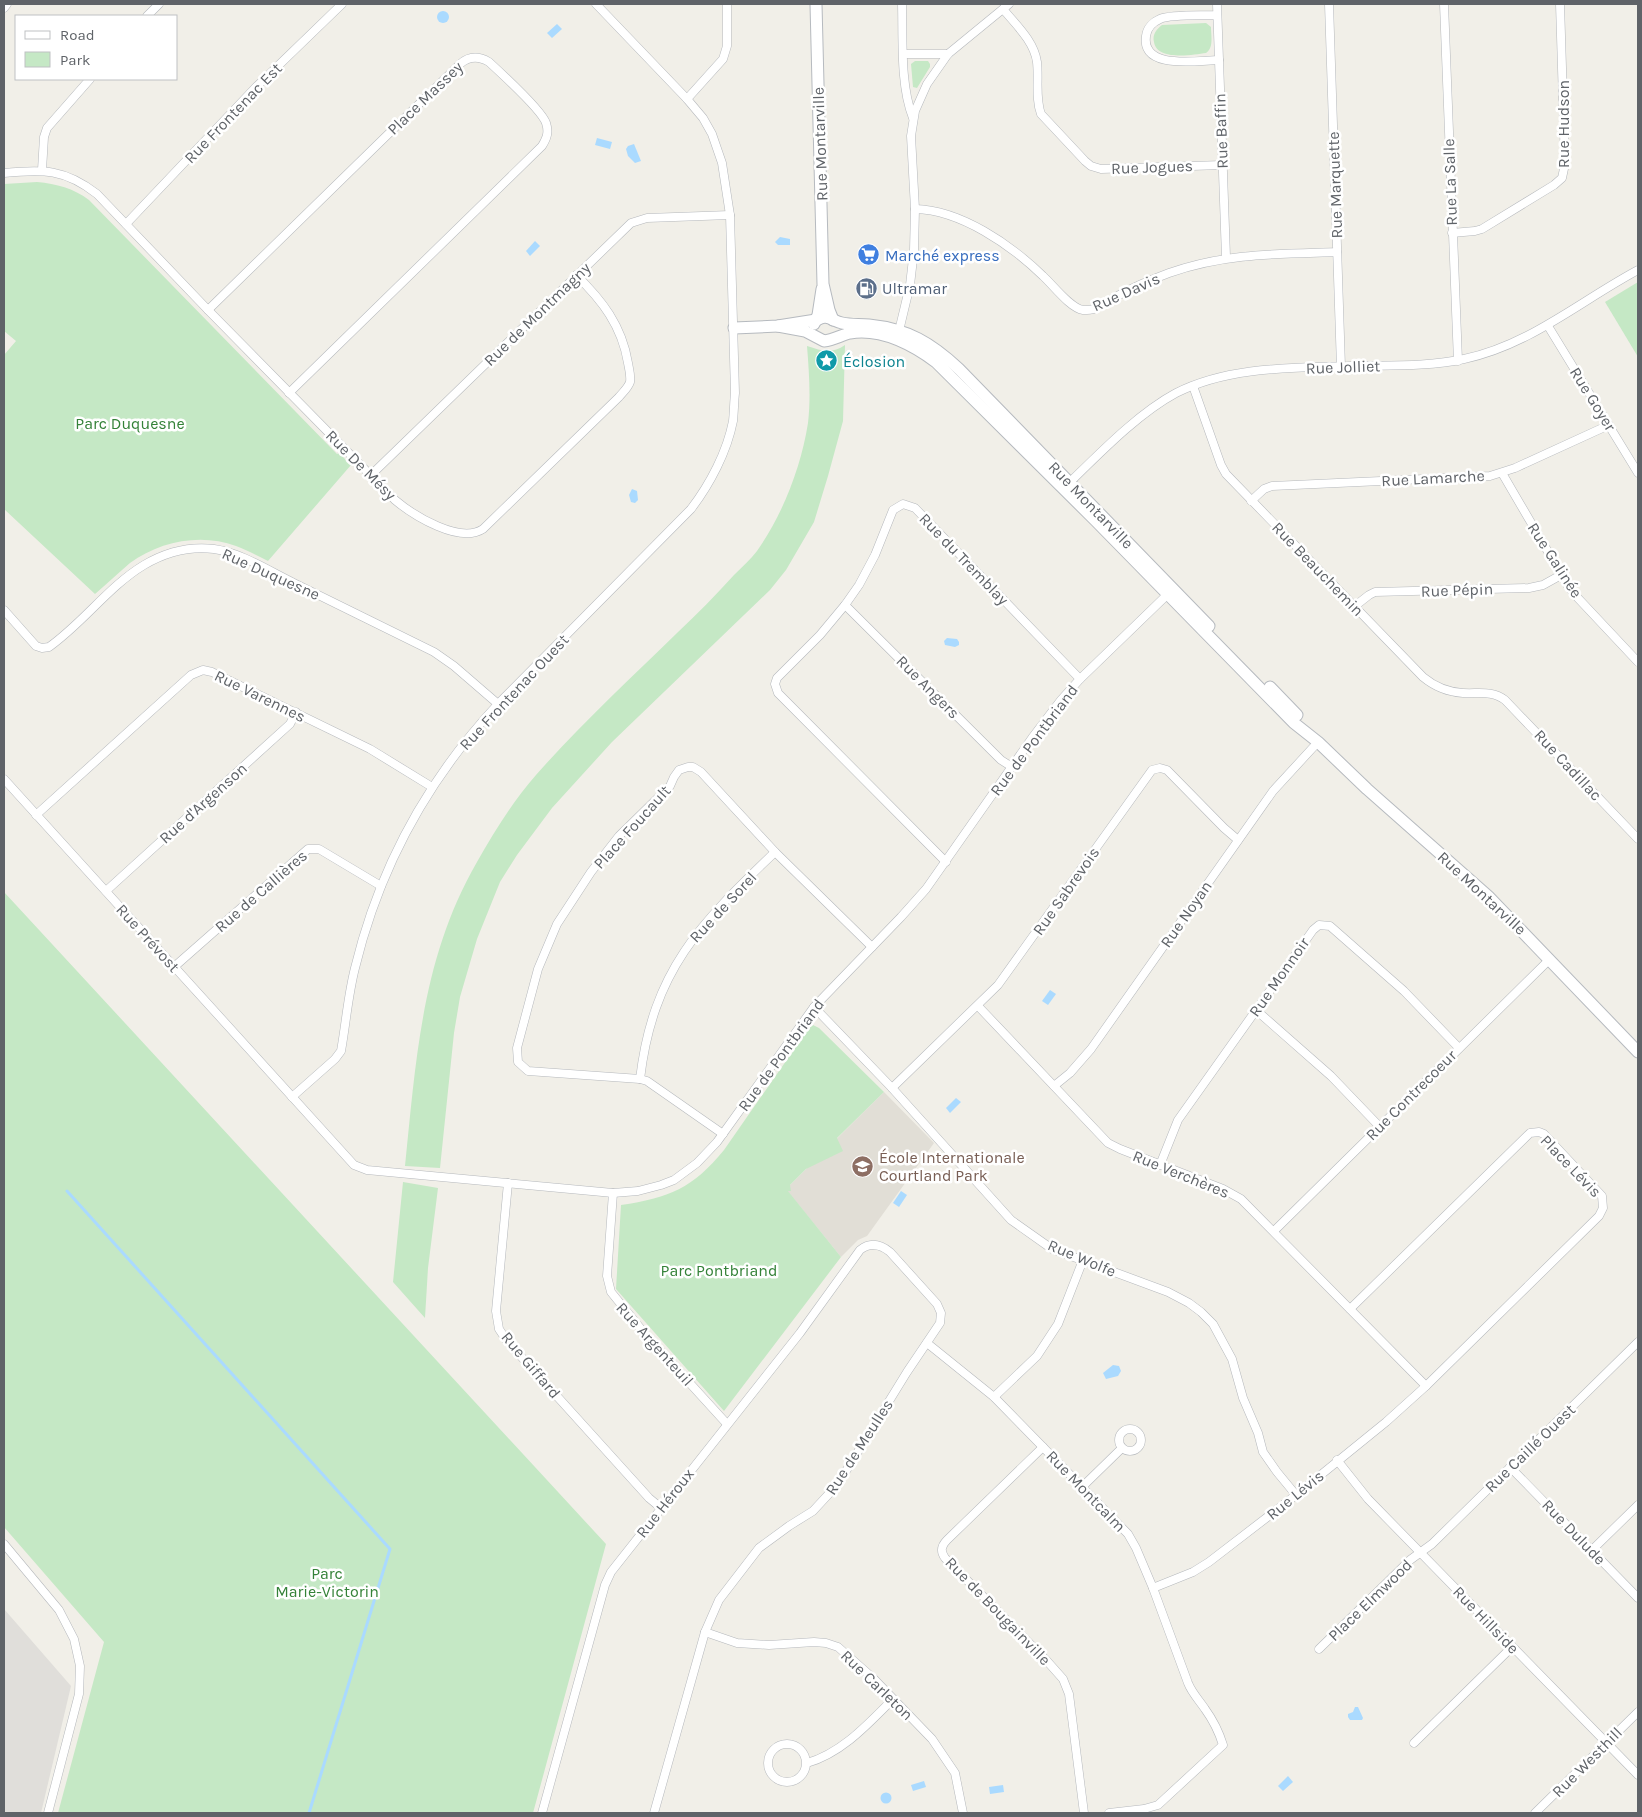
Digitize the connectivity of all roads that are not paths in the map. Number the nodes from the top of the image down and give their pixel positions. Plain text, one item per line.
1 (7, 4) edge
2 (159, 4) edge
3 (342, 4) edge
4 (596, 4) edge
5 (727, 4) edge
6 (816, 4) edge
7 (902, 4) edge
8 (1217, 4) edge
9 (1329, 4) edge
10 (1444, 4) edge
11 (1560, 4) edge
12 (1006, 6) edge
13 (4, 8) edge
14 (148, 15) edge
15 (1217, 15) junction
16 (904, 54) junction
17 (948, 54) junction
18 (1219, 60) junction
19 (89, 80) edge
20 (687, 99) junction
21 (913, 118) junction
22 (1222, 165) junction
23 (42, 170) junction
24 (4, 173) edge
25 (914, 210) junction
26 (730, 215) junction
27 (126, 224) junction
28 (1452, 233) junction
29 (1338, 252) junction
30 (1226, 257) junction
31 (1638, 270) edge
32 (576, 275) junction
33 (823, 284) junction
34 (208, 310) junction
35 (816, 320) junction
36 (833, 320) junction
37 (778, 326) junction
38 (1548, 326) junction
39 (734, 328) junction
40 (814, 335) junction
41 (898, 335) junction
42 (829, 340) junction
43 (1458, 361) junction
44 (1341, 367) junction
45 (1192, 386) junction
46 (289, 393) junction
47 (1609, 425) junction
48 (1502, 473) junction
49 (1638, 473) edge
50 (371, 475) junction
51 (1066, 486) junction
52 (1251, 501) junction
53 (1562, 575) junction
54 (1170, 592) junction
55 (845, 605) junction
56 (1355, 606) junction
57 (4, 610) edge
58 (1638, 662) edge
59 (1080, 679) junction
60 (1495, 694) joint
61 (498, 704) junction
62 (296, 712) junction
63 (1318, 742) junction
64 (1012, 767) junction
65 (4, 779) edge
66 (432, 788) junction
67 (36, 815) junction
68 (1638, 839) edge
69 (1238, 840) junction
70 (775, 852) junction
71 (946, 862) junction
72 (381, 886) junction
73 (106, 892) junction
74 (872, 947) junction
75 (1550, 959) junction
76 (174, 967) junction
77 (978, 1006) junction
78 (814, 1007) junction
79 (1256, 1010) junction
80 (1459, 1048) junction
81 (1638, 1052) edge
82 (640, 1079) junction
83 (1054, 1086) junction
84 (892, 1088) junction
85 (292, 1097) junction
86 (1379, 1126) junction
87 (723, 1134) junction
88 (1160, 1165) junction
89 (508, 1183) junction
90 (613, 1193) junction
91 (1274, 1231) junction
92 (877, 1245) joint
93 (1082, 1260) junction
94 (1350, 1310) junction
95 (1638, 1342) edge
96 (927, 1344) junction
97 (1426, 1386) junction
98 (994, 1398) junction
99 (727, 1424) junction
100 (1043, 1447) junction
101 (1122, 1448) dead end
102 (1337, 1460) junction
103 (1510, 1467) junction
104 (1082, 1487) junction
105 (1296, 1495) junction
106 (1638, 1505) edge
107 (661, 1508) junction
108 (4, 1544) edge
109 (1592, 1550) junction
110 (1421, 1553) junction
111 (1153, 1588) junction
112 (1638, 1598) edge
113 (705, 1632) junction
114 (1512, 1647) junction
115 (1319, 1649) dead end
116 (893, 1699) junction
117 (1638, 1712) edge
118 (1414, 1743) dead end
119 (1606, 1743) junction
120 (806, 1763) junction
121 (1638, 1775) edge
122 (1145, 1811) edge
123 (48, 1813) edge
124 (542, 1813) edge
125 (654, 1813) edge
126 (962, 1813) edge
127 (1084, 1813) edge
128 (1109, 1813) edge
129 (1535, 1813) edge

1 - 13 street
2 - 14 street
3 - 27 street, Rue Frontenac Est
4 - 20 street
5 - 20 street
6 - 33 street, Rue Montarville
7 - 16 street
8 - 15 street, Rue Baffin
9 - 29 street, Rue Marquette
10 - 28 street, Rue La Salle
11 - 28 street, Rue Hudson
12 - 17 street
12 - 22 street, Rue Jogues
15 - 18 street, Rue Baffin
15 - 18 street
16 - 17 street
16 - 21 street
17 - 21 street
18 - 22 street, Rue Baffin
19 - 23 street
20 - 26 street
21 - 25 street
22 - 30 street, Rue Baffin
23 - 24 street, Rue De Mésy
23 - 27 street, Rue De Mésy
25 - 30 street, Rue Davis
25 - 41 street
26 - 32 street, Rue de Montmagny
26 - 39 street
27 - 34 street, Rue De Mésy
28 - 43 street, Rue La Salle
29 - 30 street, Rue Davis
29 - 44 street, Rue Marquette
31 - 38 street, Rue Jolliet
32 - 50 street, Rue de Montmagny
32 - 50 street, Rue De Mésy
33 - 35 street, Rue Montarville
33 - 36 street, Rue Montarville
34 - 46 street, Rue De Mésy
34 - 46 street, Place Massey
35 - 36 street, Rue Montarville
35 - 37 street, Rue Montarville
35 - 40 street, Rue Montarville
36 - 41 street, Rue Montarville
36 - 42 street
37 - 39 street, Rue Montarville
37 - 40 street, Rue Montarville
38 - 43 street, Rue Jolliet
38 - 47 street, Rue Goyer
39 - 61 street, Rue Frontenac Ouest
40 - 42 street, Rue Montarville
41 - 42 street, Rue Montarville
41 - 51 street, Rue Montarville
43 - 44 street, Rue Jolliet
44 - 45 street, Rue Jolliet
45 - 51 street, Rue Jolliet
45 - 52 street, Rue Beauchemin
46 - 50 street, Rue De Mésy
47 - 48 street, Rue Lamarche
47 - 49 street, Rue Goyer
48 - 52 street, Rue Lamarche
48 - 53 street, Rue Galinée
51 - 54 street, Rue Montarville
52 - 56 street, Rue Beauchemin
53 - 56 street, Rue Pépin
53 - 58 street, Rue Galinée
54 - 59 street, Rue de Pontbriand
54 - 63 street, Rue Montarville
55 - 59 street, Rue du Tremblay
55 - 64 street, Rue Angers
55 - 71 street, Rue du Tremblay
56 - 60 street, Rue Beauchemin
57 - 61 street, Rue Duquesne
59 - 64 street, Rue de Pontbriand
60 - 68 street, Rue Cadillac
61 - 66 street, Rue Frontenac Ouest
62 - 66 street, Rue Varennes
62 - 67 street, Rue Varennes
62 - 73 street, Rue d'Argenson
63 - 69 street, Rue Noyan
63 - 75 street, Rue Montarville
64 - 71 street, Rue de Pontbriand
65 - 67 street, Rue Prévost
66 - 72 street, Rue Frontenac Ouest
67 - 73 street, Rue Prévost
69 - 77 street, Rue Sabrevois
69 - 83 street, Rue Noyan
70 - 74 street, Place Foucault
70 - 82 street, Rue de Sorel
70 - 82 street, Place Foucault
71 - 74 street, Rue de Pontbriand
72 - 76 street, Rue de Callières
72 - 85 street, Rue Frontenac Ouest
73 - 76 street, Rue Prévost
74 - 78 street, Rue de Pontbriand
75 - 80 street, Rue Contrecoeur
75 - 81 street, Rue Montarville
76 - 85 street, Rue Prévost
77 - 83 street, Rue Verchères
77 - 84 street, Rue Sabrevois
78 - 84 street, Rue Wolfe
78 - 87 street, Rue de Pontbriand
79 - 80 street, Rue Monnoir
79 - 86 street
79 - 88 street, Rue Monnoir
80 - 86 street, Rue Contrecoeur
82 - 87 street, Place Foucault
83 - 88 street, Rue Verchères
84 - 93 street, Rue Wolfe
85 - 89 street, Rue de Pontbriand
86 - 91 street, Rue Contrecoeur
87 - 90 street, Rue de Pontbriand
88 - 91 street, Rue Verchères
89 - 90 street, Rue de Pontbriand
89 - 107 street, Rue Giffard
90 - 99 street, Rue Argenteuil
91 - 94 street, Rue Verchères
92 - 96 street, Rue de Meulles
92 - 99 street, Rue Héroux
93 - 98 street
93 - 105 street, Rue Wolfe
94 - 97 street, Rue Verchères
94 - 97 street, Place Lévis
95 - 103 street, Rue Caillé Ouest
96 - 98 street, Rue Montcalm
96 - 113 street, Rue de Meulles
97 - 102 street, Rue Lévis
98 - 100 street, Rue Montcalm
99 - 107 street, Rue Héroux
100 - 104 street, Rue Montcalm
100 - 127 street, Rue de Bougainville
101 - 104 street
102 - 105 street, Rue Lévis
102 - 110 street, Rue Hillside
103 - 109 street, Rue Dulude
103 - 110 street, Rue Caillé Ouest
104 - 111 street, Rue Montcalm
105 - 111 street, Rue Lévis
106 - 109 street
107 - 124 street, Rue Héroux
108 - 123 street
109 - 112 street, Rue Dulude
110 - 114 street, Rue Hillside
110 - 115 street, Place Elmwood
111 - 122 street, Rue Montcalm
113 - 116 street, Rue Carleton
113 - 125 street, Rue de Meulles
114 - 118 street
114 - 119 street, Rue Hillside
116 - 120 street
116 - 126 street, Rue Carleton
117 - 119 street, Rue Westhill
119 - 121 street, Rue Hillside
119 - 129 street, Rue Westhill
120 - 120 street
122 - 128 street

